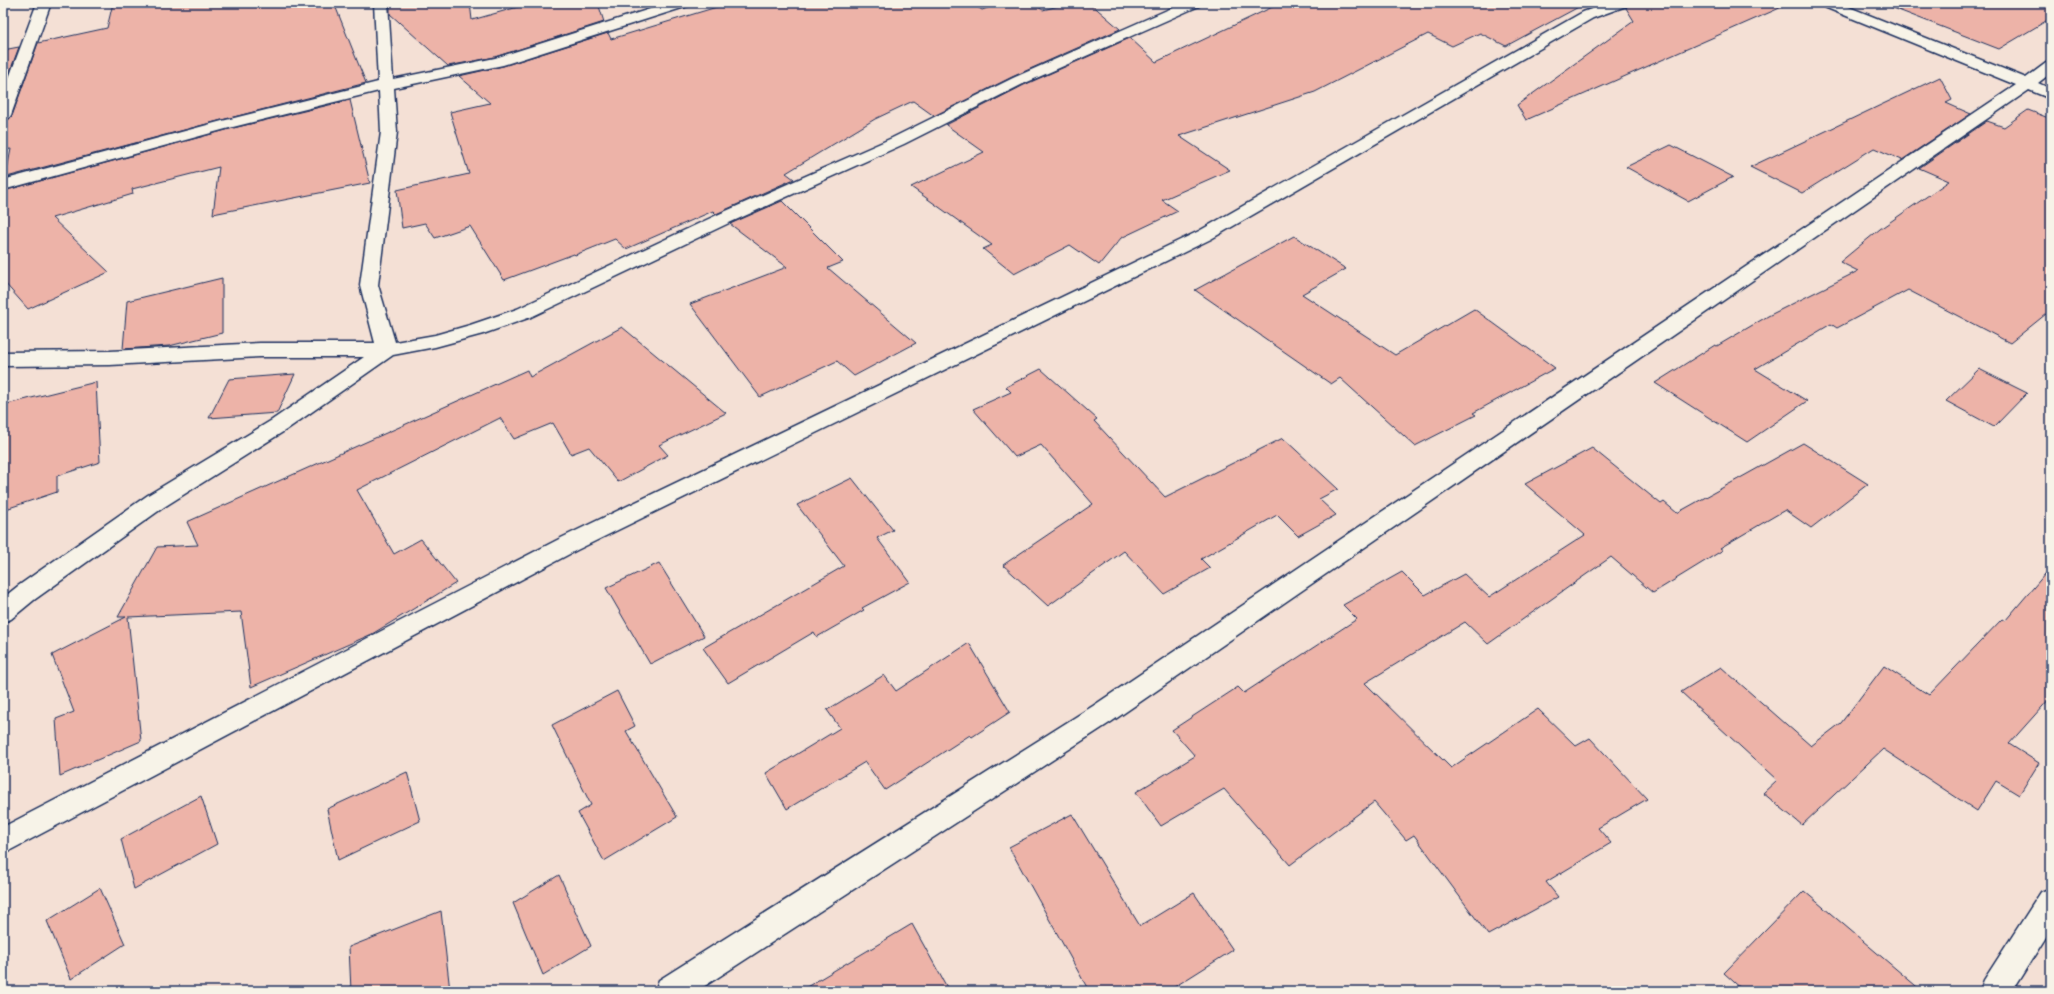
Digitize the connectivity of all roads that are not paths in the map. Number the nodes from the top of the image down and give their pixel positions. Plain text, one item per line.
1 (44, 3) edge
2 (382, 3) edge
3 (683, 3) edge
4 (1194, 3) edge
5 (1621, 3) edge
6 (1826, 3) edge
7 (2051, 66) edge
8 (386, 85) junction
9 (2027, 85) junction
10 (2051, 94) edge
11 (3, 115) edge
12 (3, 185) edge
13 (387, 350) junction
14 (3, 359) edge
15 (3, 612) edge
16 (3, 841) edge
17 (2051, 902) edge
18 (670, 991) edge
19 (1995, 991) edge

1 - 11 street
2 - 8 street
3 - 8 street
4 - 13 street
5 - 16 street
6 - 9 street
7 - 9 street
8 - 12 street
8 - 13 street
9 - 10 street
9 - 18 street
13 - 14 street
13 - 15 street
17 - 19 street

